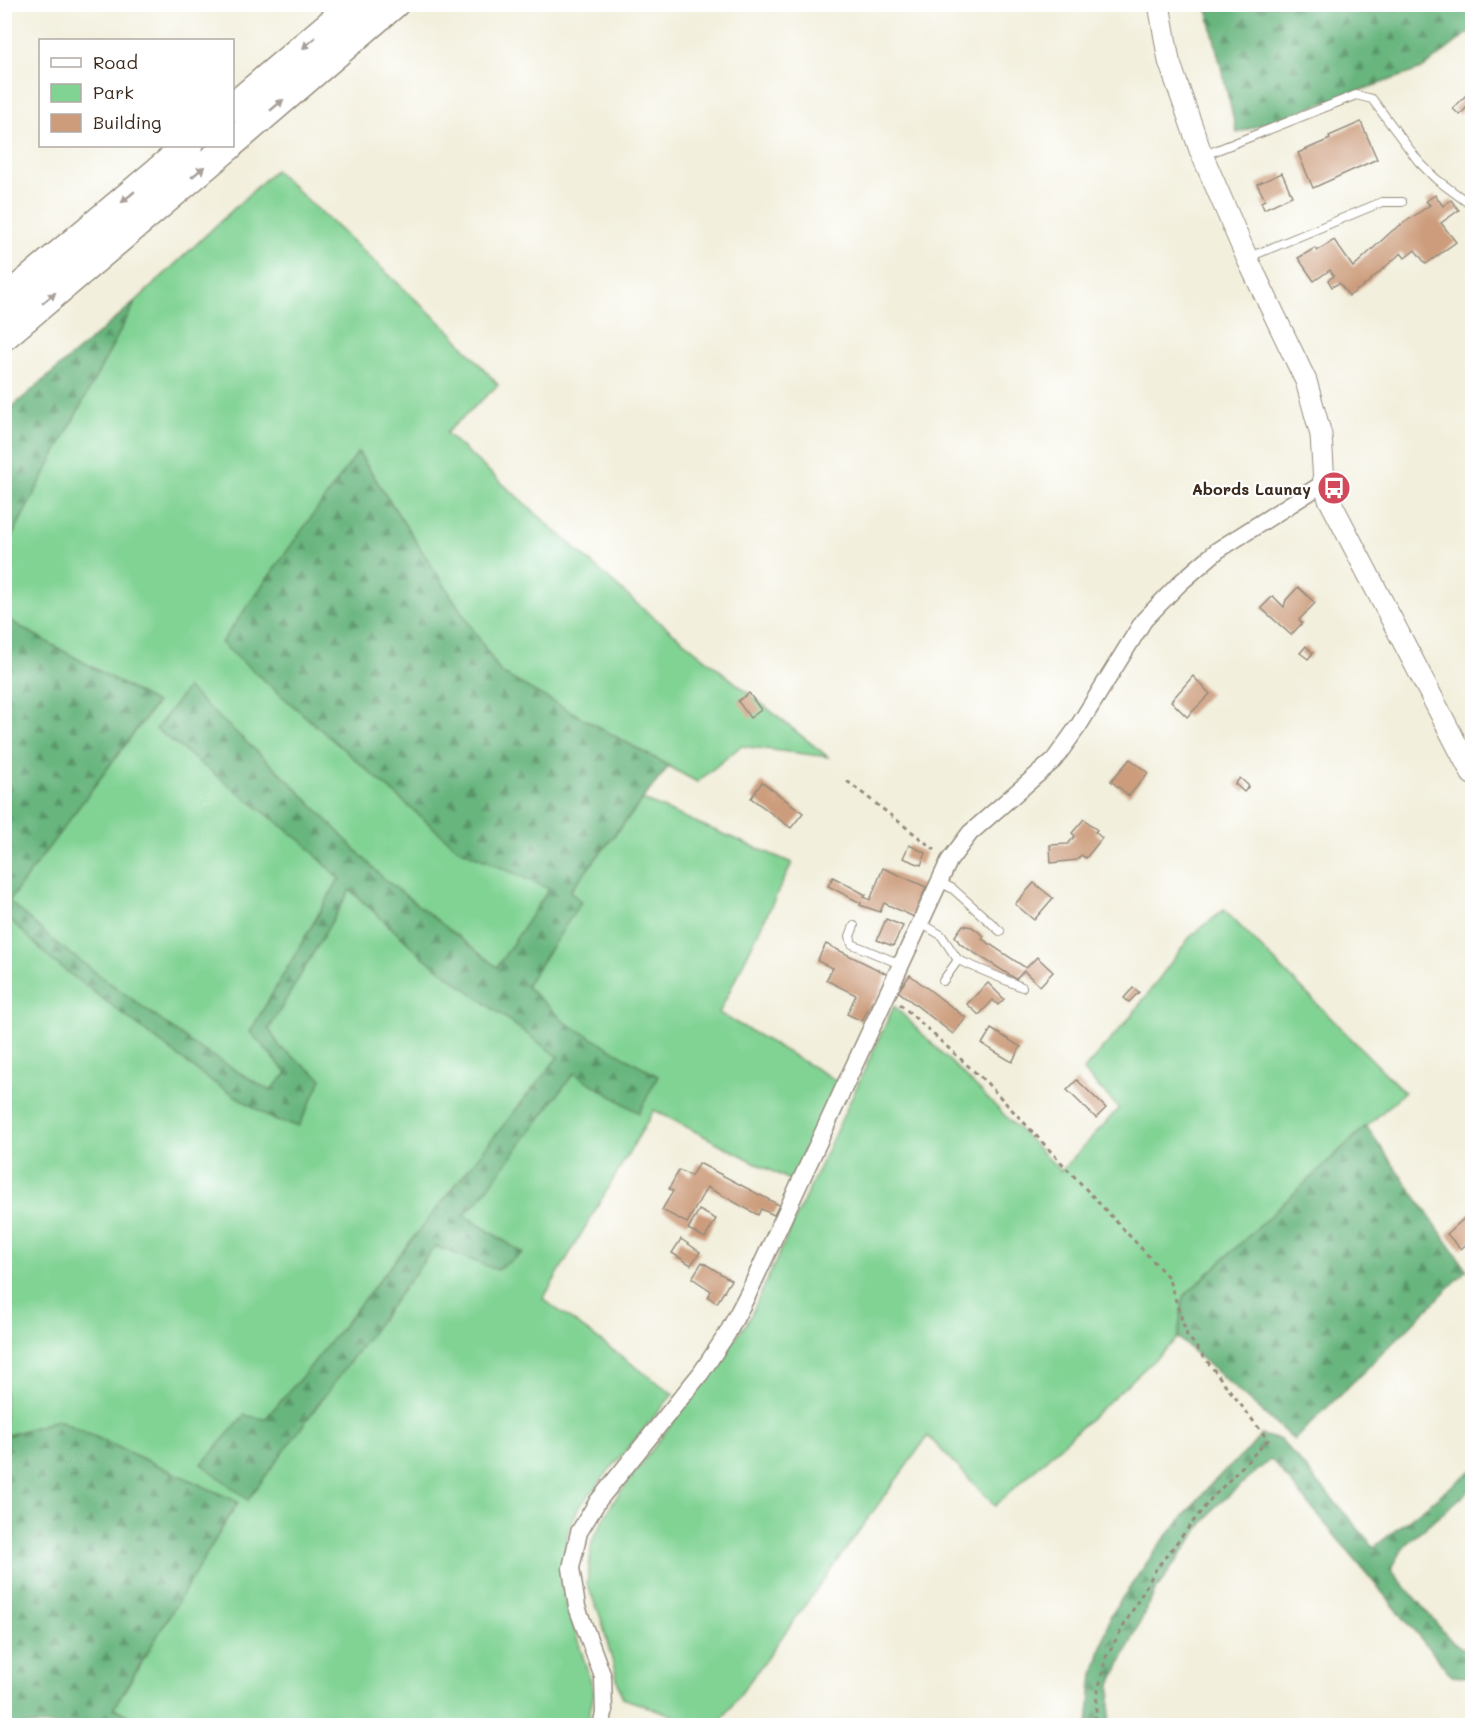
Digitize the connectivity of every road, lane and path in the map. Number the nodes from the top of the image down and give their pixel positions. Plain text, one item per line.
1 (354, 4) edge
2 (394, 4) edge
3 (1159, 4) edge
4 (234, 106) edge
5 (234, 140) edge
6 (187, 147) edge
7 (228, 147) edge
8 (1202, 156) junction
9 (1402, 202) dead end
10 (1472, 207) edge
11 (1247, 258) junction
12 (8, 297) edge
13 (4, 336) edge
14 (1324, 483) junction
15 (1473, 774) edge
16 (847, 781) dead end
17 (949, 861) junction
18 (938, 881) junction
19 (919, 922) junction
20 (854, 926) dead end
21 (1000, 931) dead end
22 (958, 960) junction
23 (900, 964) junction
24 (943, 981) dead end
25 (1022, 987) dead end
26 (887, 993) junction
27 (601, 1725) edge
28 (1095, 1725) edge

1 -> 4 highway
5 -> 2 highway
3 - 8 street
6 -> 12 highway
13 -> 7 highway
8 - 10 lane
8 - 11 street
9 - 11 lane
11 - 14 street
14 - 15 street
14 - 17 street
16 - 17 path
17 - 18 street
18 - 19 street
18 - 21 lane
19 - 22 lane
19 - 23 street
20 - 23 lane
22 - 24 lane
22 - 25 lane
23 - 26 street
26 - 27 street
26 - 28 path

